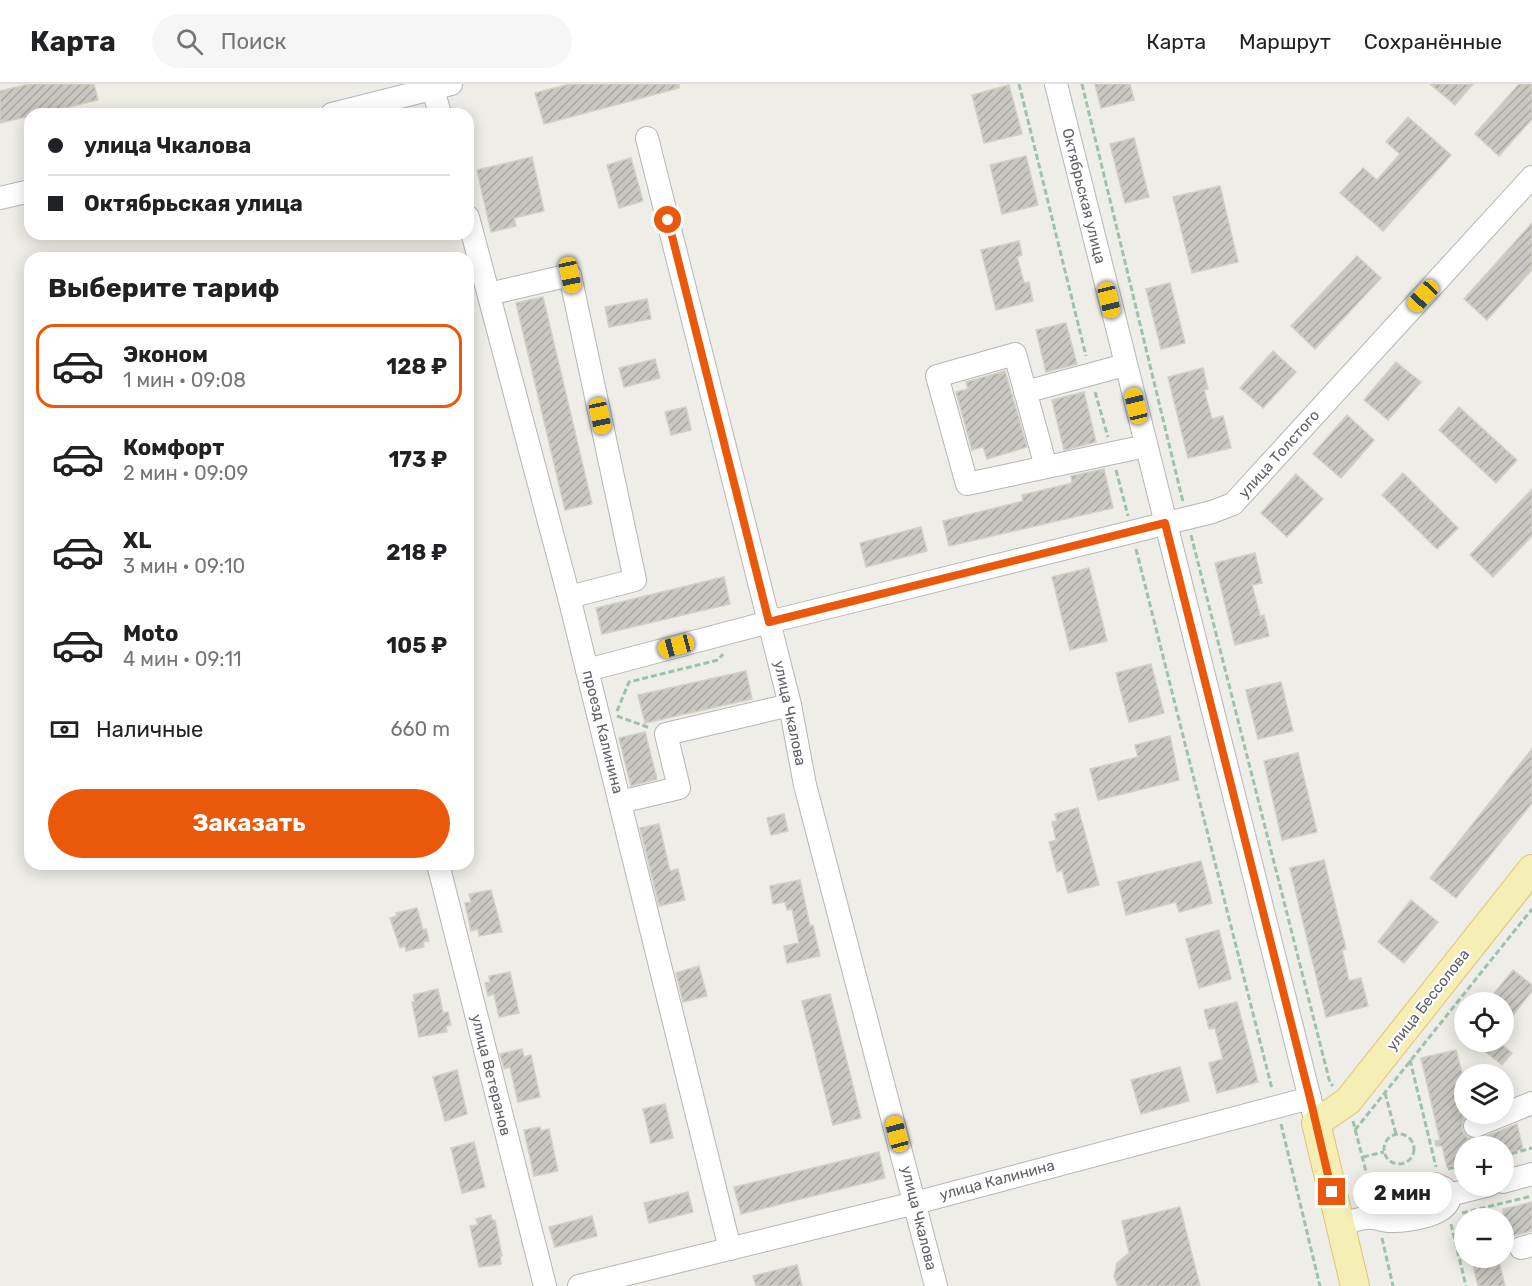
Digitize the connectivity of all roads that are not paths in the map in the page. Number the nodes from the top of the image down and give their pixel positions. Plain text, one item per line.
1 (1056, 84) edge
2 (442, 86) edge
3 (356, 108) edge
4 (440, 108) edge
5 (648, 138) dead end
6 (1532, 177) edge
7 (24, 192) edge
8 (0, 198) edge
9 (474, 240) edge
10 (489, 294) junction
11 (1125, 365) junction
12 (1025, 392) junction
13 (1146, 446) junction
14 (1046, 467) junction
15 (1165, 523) junction
16 (569, 597) junction
17 (769, 622) junction
18 (587, 670) junction
19 (790, 705) junction
20 (620, 802) junction
21 (1532, 869) edge
22 (440, 870) edge
23 (1531, 1106) edge
24 (1313, 1111) junction
25 (1475, 1126) dead end
26 (1532, 1174) edge
27 (1514, 1179) edge
28 (1469, 1196) edge
29 (915, 1203) junction
30 (1340, 1225) junction
31 (730, 1249) junction
32 (545, 1286) edge
33 (579, 1286) edge
34 (936, 1286) edge
35 (1355, 1286) edge

1 - 11 street, Октябрьская улица
2 - 3 street
2 - 4 street
5 - 17 street, улица Чкалова
6 - 15 street, улица Толстого
7 - 8 street
9 - 10 street, проезд Калинина
10 - 16 street, проезд Калинина
10 - 16 street
11 - 12 street
11 - 13 street, Октябрьская улица
12 - 14 street
12 - 14 street
13 - 14 street
13 - 15 street, Октябрьская улица
15 - 17 street, улица Толстого
15 - 24 street, Октябрьская улица
16 - 18 street, проезд Калинина
17 - 18 street, улица Толстого
17 - 19 street, улица Чкалова
18 - 20 street, проезд Калинина
19 - 20 street
19 - 29 street, улица Чкалова
20 - 31 street, проезд Калинина
21 - 24 main road, улица Бессолова
22 - 32 street, улица Ветеранов
23 - 25 street
24 - 29 street, улица Калинина
24 - 30 main road, Октябрьская улица
26 - 27 street
28 - 30 street
29 - 31 street, улица Калинина
29 - 34 street, улица Чкалова
30 - 35 main road, Октябрьская улица
31 - 33 street, улица Калинина

